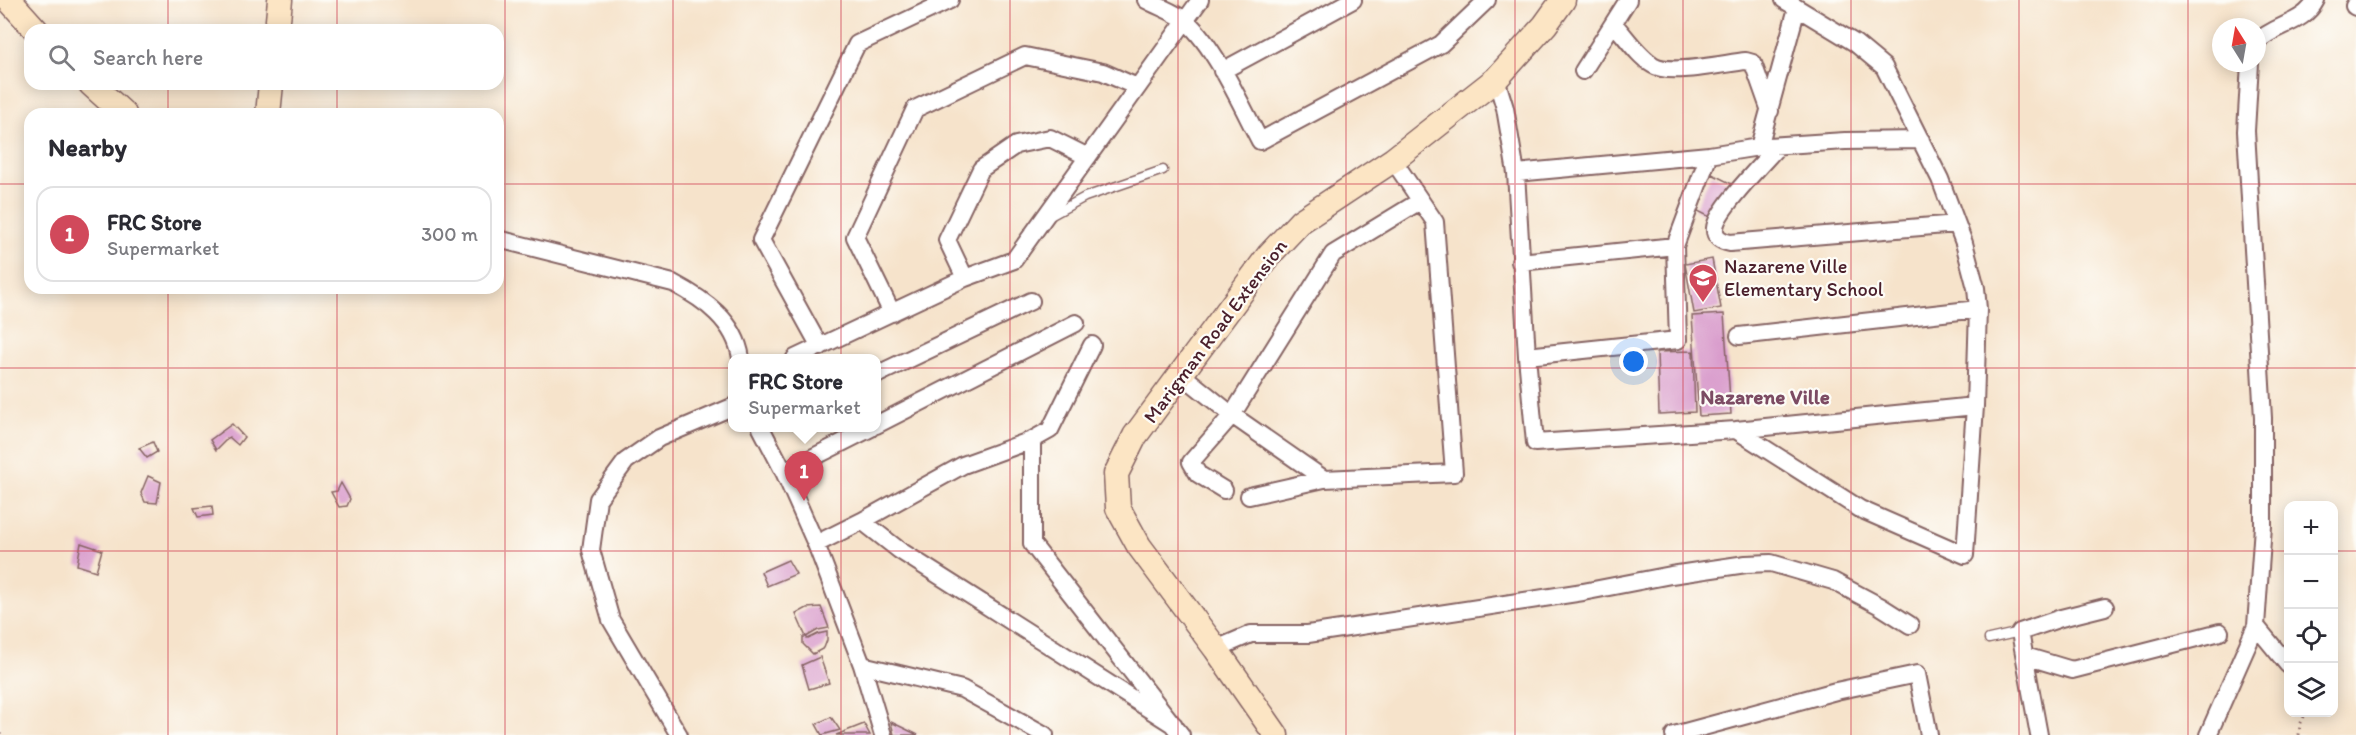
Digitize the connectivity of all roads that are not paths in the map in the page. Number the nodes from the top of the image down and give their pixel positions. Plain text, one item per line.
1 (9, 0) edge
2 (280, 0) edge
3 (950, 0) edge
4 (1146, 0) edge
5 (1200, 0) edge
6 (1353, 0) edge
7 (1487, 0) edge
8 (1563, 0) edge
9 (1628, 0) edge
10 (2316, 0) edge
11 (1791, 4) edge
12 (1186, 21) junction
13 (31, 24) edge
14 (278, 24) edge
15 (1614, 24) junction
16 (2266, 34) edge
17 (1222, 71) junction
18 (1583, 71) dead end
19 (2249, 72) edge
20 (1496, 79) junction
21 (1137, 87) junction
22 (98, 90) edge
23 (270, 90) edge
24 (117, 108) edge
25 (269, 108) edge
26 (1770, 111) junction
27 (1920, 140) junction
28 (1778, 146) junction
29 (1759, 147) junction
30 (1709, 155) junction
31 (1088, 157) junction
32 (1393, 160) junction
33 (1163, 170) dead end
34 (1516, 172) junction
35 (1420, 201) junction
36 (1043, 219) junction
37 (1957, 224) junction
38 (504, 241) edge
39 (1675, 246) junction
40 (1520, 262) junction
41 (965, 278) junction
42 (1031, 300) dead end
43 (1978, 309) junction
44 (892, 313) junction
45 (1076, 323) dead end
46 (1739, 336) dead end
47 (1092, 345) dead end
48 (820, 347) junction
49 (740, 354) edge
50 (804, 354) edge
51 (1527, 356) junction
52 (881, 373) edge
53 (1181, 374) junction
54 (1975, 406) junction
55 (728, 409) edge
56 (1232, 415) junction
57 (881, 422) edge
58 (1736, 430) junction
59 (766, 432) edge
60 (863, 432) edge
61 (1032, 440) junction
62 (784, 472) junction
63 (1324, 479) junction
64 (1224, 490) dead end
65 (1249, 495) dead end
66 (862, 521) junction
67 (816, 544) junction
68 (2105, 608) dead end
69 (1910, 625) dead end
70 (2256, 626) junction
71 (2020, 632) junction
72 (2220, 632) dead end
73 (1989, 639) dead end
74 (1216, 648) junction
75 (2025, 656) junction
76 (2287, 663) edge
77 (862, 665) junction
78 (1178, 730) edge
79 (679, 735) edge
80 (883, 735) edge
81 (1045, 735) edge
82 (1276, 735) edge
83 (1674, 735) edge
84 (1929, 735) edge
85 (2039, 735) edge
86 (2208, 735) edge

1 - 13 street
2 - 14 street
3 - 48 street
4 - 12 street
5 - 12 street
6 - 17 street
7 - 17 street
8 - 20 street, Marigman Road Extension
9 - 15 street
10 - 16 street
11 - 26 street
11 - 27 street
12 - 17 street
12 - 21 street
15 - 18 street
15 - 26 street
19 - 70 street
20 - 32 street, Marigman Road Extension
20 - 34 street
21 - 31 street
21 - 44 street
22 - 24 street
23 - 25 street
26 - 29 street
27 - 28 street
27 - 37 street
28 - 29 street
28 - 37 street
29 - 30 street
30 - 34 street
30 - 39 street
31 - 36 street
31 - 41 street
32 - 35 street
32 - 53 street, Marigman Road Extension
33 - 36 lane
34 - 40 street
35 - 56 street
35 - 63 street
36 - 41 street
37 - 43 street
38 - 49 street
39 - 40 street
39 - 51 street
40 - 51 street
41 - 44 street
42 - 52 street
43 - 46 street
43 - 54 street
44 - 48 street
45 - 57 street
47 - 61 street
48 - 50 street
51 - 58 street
53 - 56 street
53 - 74 street, Marigman Road Extension
54 - 58 street
54 - 58 street
55 - 79 street
56 - 63 street
56 - 64 street
59 - 62 street
60 - 62 street
61 - 66 street
61 - 78 street
62 - 67 street
63 - 65 street
66 - 67 street
66 - 78 street
67 - 77 street
68 - 71 street
69 - 74 street
70 - 76 street
70 - 86 street
71 - 73 lane
71 - 75 street
72 - 75 street
74 - 82 street, Marigman Road Extension
75 - 85 street
77 - 80 street
77 - 81 street
83 - 84 street

